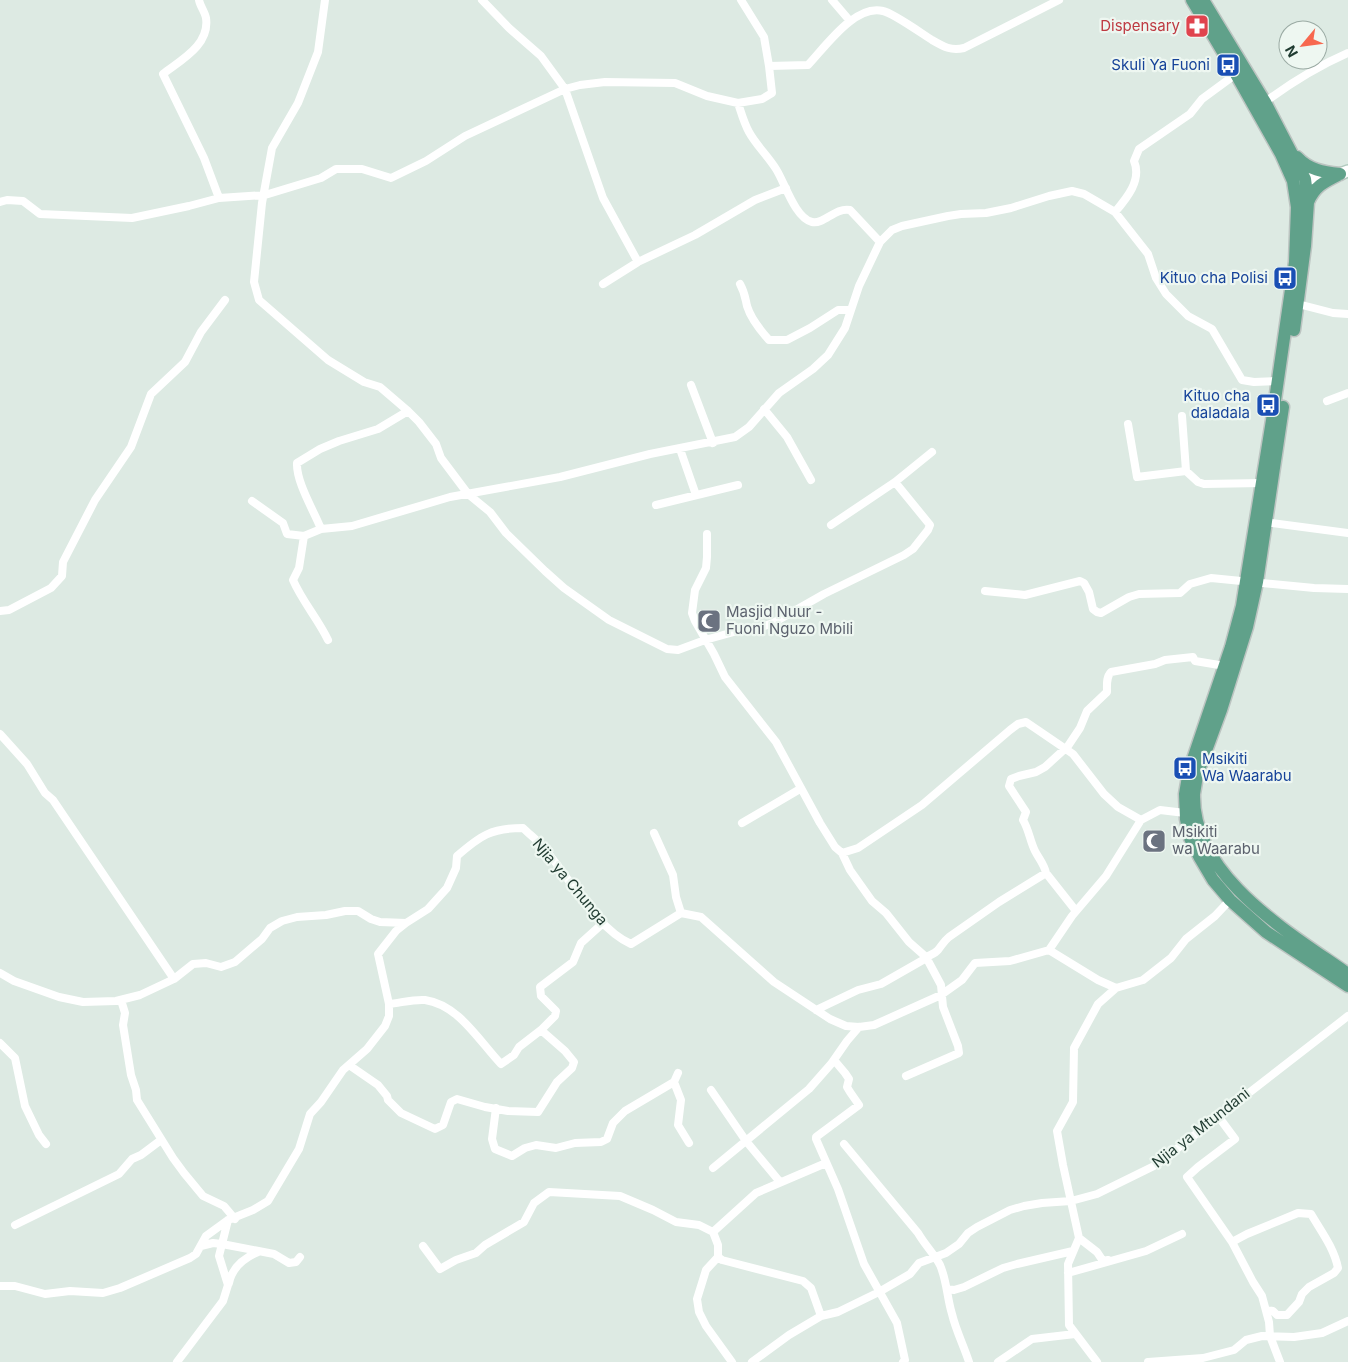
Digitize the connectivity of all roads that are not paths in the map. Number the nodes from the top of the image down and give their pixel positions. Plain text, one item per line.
1 (199, 0) edge
2 (326, 0) edge
3 (482, 0) edge
4 (741, 0) edge
5 (832, 0) edge
6 (1059, 0) edge
7 (1192, 0) edge
8 (1203, 0) edge
9 (850, 20) junction
10 (1348, 53) edge
11 (770, 66) junction
12 (1236, 74) junction
13 (565, 89) junction
14 (1265, 102) junction
15 (738, 103) junction
16 (1290, 149) junction
17 (1344, 173) edge
18 (1299, 180) junction
19 (786, 188) junction
20 (265, 195) junction
21 (219, 198) junction
22 (0, 202) edge
23 (1308, 202) junction
24 (1115, 212) junction
25 (880, 242) junction
26 (638, 262) junction
27 (603, 284) dead end
28 (740, 284) dead end
29 (225, 300) dead end
30 (1298, 304) junction
31 (850, 310) junction
32 (1348, 314) edge
33 (1278, 381) junction
34 (691, 385) dead end
35 (1348, 393) edge
36 (1327, 401) dead end
37 (764, 409) junction
38 (408, 411) junction
39 (1182, 416) dead end
40 (1128, 424) dead end
41 (713, 443) junction
42 (680, 449) junction
43 (932, 452) dead end
44 (1186, 472) junction
45 (811, 480) dead end
46 (895, 482) junction
47 (1262, 483) junction
48 (738, 485) dead end
49 (468, 494) junction
50 (696, 495) junction
51 (252, 501) dead end
52 (656, 505) dead end
53 (1265, 522) junction
54 (831, 525) dead end
55 (321, 529) junction
56 (1348, 533) edge
57 (707, 534) dead end
58 (304, 536) junction
59 (1252, 581) junction
60 (1348, 589) edge
61 (985, 592) dead end
62 (0, 611) edge
63 (328, 640) dead end
64 (706, 640) junction
65 (1225, 666) junction
66 (0, 734) edge
67 (1065, 749) junction
68 (800, 788) junction
69 (1185, 813) junction
70 (1141, 820) junction
71 (742, 823) dead end
72 (654, 833) dead end
73 (842, 853) junction
74 (1046, 873) junction
75 (1230, 900) junction
76 (1076, 911) junction
77 (681, 913) junction
78 (406, 923) junction
79 (602, 924) junction
80 (1048, 950) junction
81 (926, 957) junction
82 (0, 973) edge
83 (1348, 974) edge
84 (174, 979) junction
85 (0, 981) edge
86 (14, 981) junction
87 (1348, 986) edge
88 (1116, 988) junction
89 (941, 994) junction
90 (121, 1000) junction
91 (390, 1004) junction
92 (816, 1010) junction
93 (1348, 1016) edge
94 (859, 1027) junction
95 (540, 1030) junction
96 (0, 1043) edge
97 (834, 1060) junction
98 (349, 1065) junction
99 (678, 1074) dead end
100 (906, 1076) dead end
101 (674, 1082) junction
102 (711, 1090) dead end
103 (496, 1108) junction
104 (1218, 1116) junction
105 (161, 1140) junction
106 (746, 1141) junction
107 (689, 1143) dead end
108 (46, 1144) dead end
109 (844, 1144) dead end
110 (826, 1163) junction
111 (714, 1168) dead end
112 (780, 1182) junction
113 (1072, 1202) junction
114 (231, 1219) junction
115 (15, 1225) dead end
116 (713, 1232) junction
117 (1182, 1234) dead end
118 (1079, 1238) junction
119 (1232, 1242) junction
120 (222, 1244) junction
121 (201, 1246) junction
122 (423, 1246) dead end
123 (1073, 1251) junction
124 (258, 1252) junction
125 (300, 1257) dead end
126 (718, 1257) junction
127 (935, 1257) junction
128 (1115, 1259) junction
129 (1068, 1272) junction
130 (228, 1285) junction
131 (0, 1286) edge
132 (947, 1289) junction
133 (879, 1292) junction
134 (1266, 1310) junction
135 (821, 1316) junction
136 (1348, 1321) edge
137 (1074, 1334) junction
138 (1270, 1336) junction
139 (1203, 1360) edge
140 (177, 1362) edge
141 (732, 1362) edge
142 (752, 1362) edge
143 (903, 1362) edge
144 (969, 1362) edge
145 (998, 1362) edge
146 (1097, 1362) edge
147 (1148, 1362) edge
148 (1280, 1362) edge

1 - 21 street
2 - 20 street
3 - 13 street
4 - 11 street
5 - 9 street
6 - 9 street
7 - 12 main road
8 - 14 main road
9 - 11 street
10 - 14 street
11 - 15 street
12 - 18 main road
12 - 24 street
13 - 15 street
13 - 20 street
13 - 26 street
14 - 16 main road
15 - 19 street
16 - 17 main road
16 - 18 main road
17 - 18 street
17 - 23 main road
18 - 23 main road
18 - 33 main road
19 - 25 street
19 - 26 street
20 - 21 street
20 - 38 street
21 - 22 street
23 - 30 main road
24 - 25 street
24 - 33 street
25 - 31 street
26 - 27 street
28 - 31 street
29 - 62 street
30 - 32 street
30 - 53 main road
31 - 37 street
33 - 47 main road
34 - 41 street
35 - 36 street
37 - 41 street
37 - 45 street
38 - 49 street
38 - 55 street
39 - 44 street
40 - 44 street
41 - 42 street
42 - 49 street
42 - 50 street
43 - 46 street
44 - 47 street
46 - 54 street
46 - 64 street
47 - 59 main road
48 - 50 street
49 - 55 street
49 - 64 street
50 - 52 street
51 - 58 street
53 - 56 street
53 - 59 main road
55 - 58 street
57 - 64 street
58 - 63 street
59 - 60 street
59 - 61 street
59 - 65 main road
59 - 83 main road
64 - 68 street
65 - 67 street
65 - 69 main road
66 - 84 street
67 - 70 street
67 - 73 street
67 - 74 street
68 - 71 street
68 - 73 street
69 - 70 street
69 - 75 main road
70 - 76 street
72 - 77 street
73 - 81 street
74 - 76 street
74 - 81 street
75 - 87 main road
75 - 88 street
76 - 80 street
77 - 79 street, Njia ya Chunga
77 - 92 street
78 - 79 street, Njia ya Chunga
78 - 84 street
78 - 91 street
79 - 95 street
80 - 88 street
80 - 89 street
81 - 89 street
81 - 92 street
82 - 86 street
84 - 90 street
85 - 86 street
86 - 90 street
88 - 113 street
89 - 94 street
89 - 100 street
90 - 105 street
91 - 95 street
91 - 98 street
92 - 94 street
93 - 104 street, Njia ya Mtundani
94 - 97 street
95 - 103 street
96 - 108 street
97 - 106 street
97 - 110 street
98 - 103 street
98 - 114 street
99 - 101 street
101 - 103 street
101 - 107 street
102 - 106 street
104 - 113 street, Njia ya Mtundani
104 - 119 street
105 - 114 street
105 - 115 street
106 - 111 street
106 - 112 street
109 - 127 street
110 - 112 street
110 - 133 street
112 - 116 street
113 - 118 street
113 - 127 street, Njia ya Mtundani
114 - 120 street
114 - 121 street
116 - 122 street
116 - 126 street
117 - 128 street
118 - 123 street
118 - 128 street
119 - 134 street
119 - 134 street
120 - 121 street
120 - 124 street
120 - 130 street
121 - 131 street
123 - 129 street
123 - 132 street
124 - 125 street
124 - 130 street
126 - 135 street
126 - 141 street
127 - 132 street
127 - 133 street, Njia ya Mtundani
128 - 129 street
129 - 137 street
130 - 140 street
132 - 144 street
133 - 135 street, Njia ya Mtundani
133 - 143 street
134 - 138 street
135 - 142 street, Njia ya Mtundani
136 - 138 street
137 - 145 street
137 - 146 street
138 - 139 street
138 - 148 street
139 - 147 street

